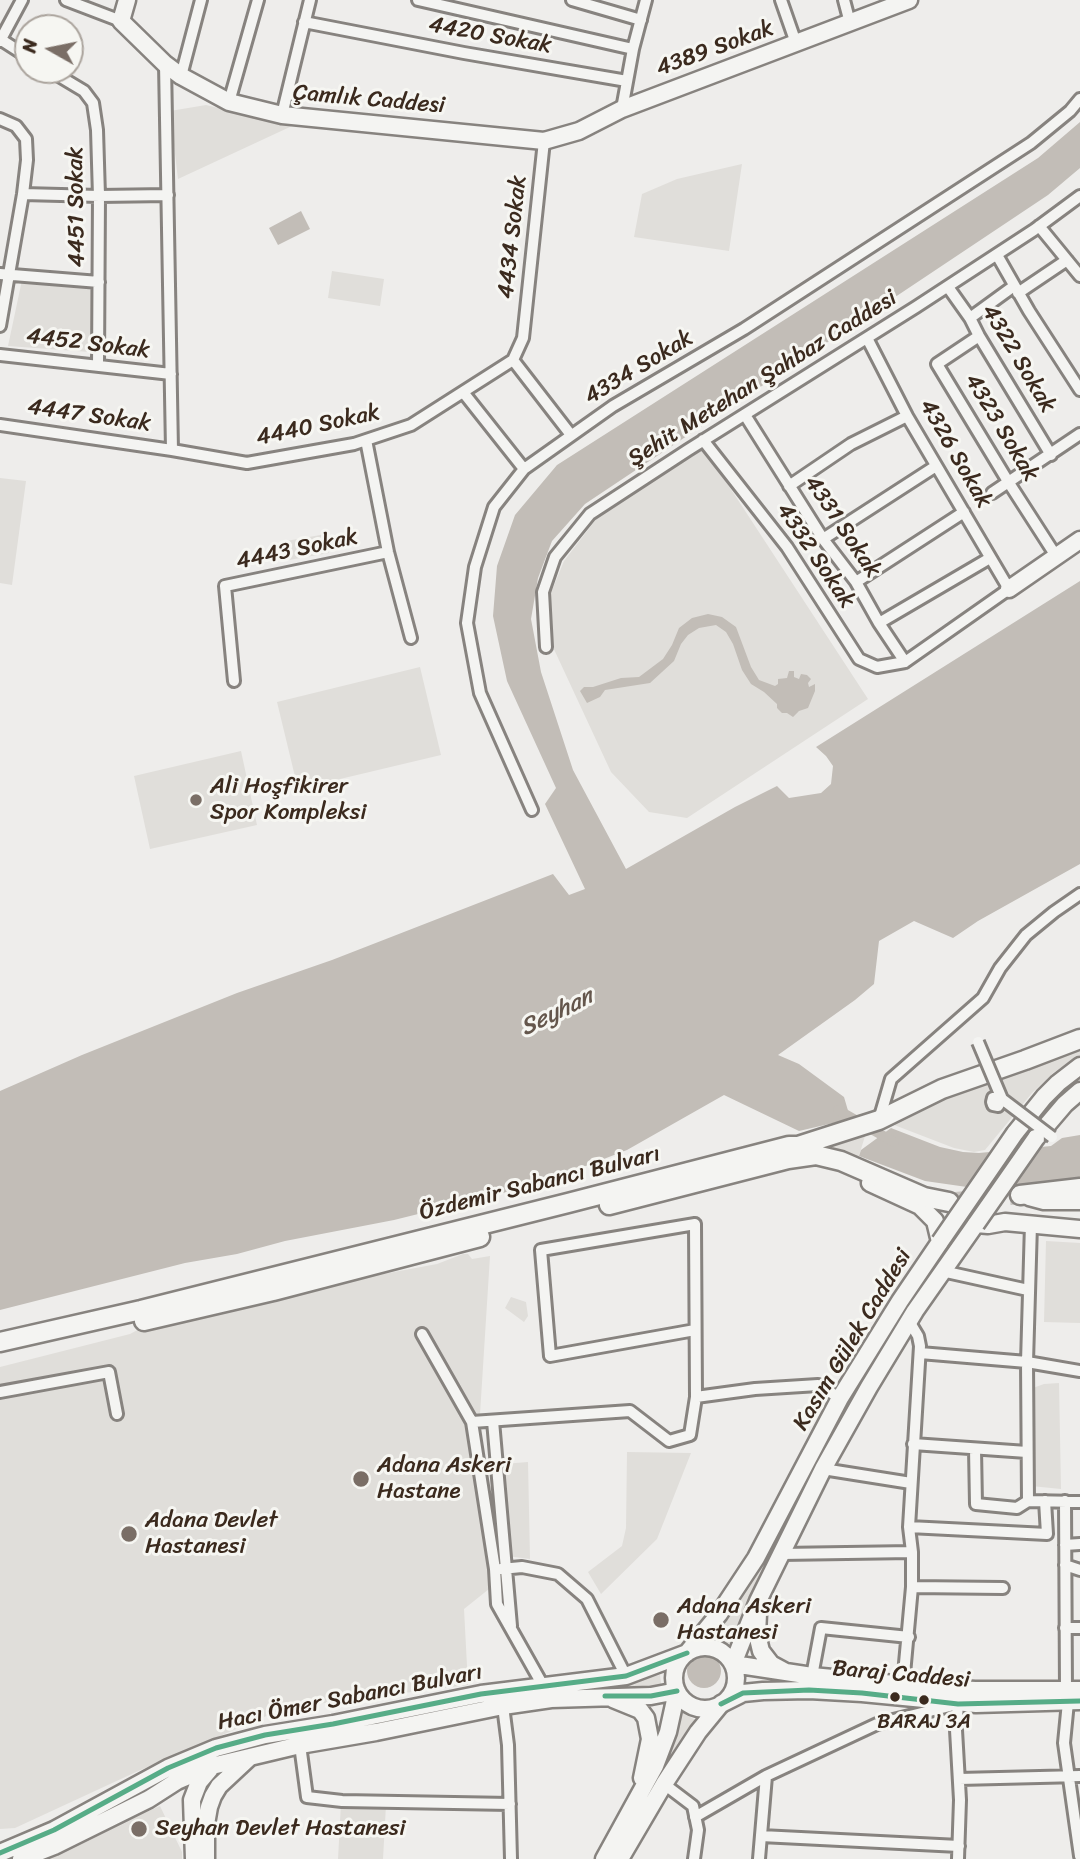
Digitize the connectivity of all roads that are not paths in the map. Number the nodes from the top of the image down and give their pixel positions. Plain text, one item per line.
1 (22, 0) edge
2 (66, 0) edge
3 (127, 0) edge
4 (201, 0) edge
5 (258, 0) edge
6 (310, 0) edge
7 (418, 0) edge
8 (572, 0) edge
9 (646, 0) edge
10 (781, 0) edge
11 (844, 0) edge
12 (908, 0) edge
13 (88, 4) edge
14 (641, 20) junction
15 (121, 21) junction
16 (304, 22) junction
17 (850, 23) junction
18 (0, 40) edge
19 (796, 43) junction
20 (633, 49) junction
21 (164, 64) junction
22 (181, 76) junction
23 (627, 81) junction
24 (73, 84) edge
25 (1080, 99) edge
26 (229, 102) junction
27 (622, 109) junction
28 (282, 116) junction
29 (0, 119) edge
30 (579, 131) joint
31 (544, 141) junction
32 (23, 194) junction
33 (167, 195) junction
34 (99, 196) junction
35 (1080, 196) edge
36 (1039, 226) junction
37 (997, 255) junction
38 (1067, 260) junction
39 (5, 275) edge
40 (1080, 276) edge
41 (99, 282) junction
42 (948, 287) junction
43 (1016, 289) junction
44 (970, 318) junction
45 (0, 326) edge
46 (979, 336) junction
47 (867, 338) junction
48 (0, 355) edge
49 (513, 360) junction
50 (99, 366) junction
51 (171, 374) junction
52 (1080, 390) edge
53 (463, 392) junction
54 (745, 415) junction
55 (907, 416) junction
56 (0, 425) edge
57 (1080, 434) edge
58 (571, 435) junction
59 (366, 440) junction
60 (704, 440) junction
61 (172, 450) junction
62 (1051, 455) junction
63 (936, 466) junction
64 (524, 468) junction
65 (1009, 483) junction
66 (789, 486) junction
67 (992, 493) dead end
68 (964, 512) junction
69 (823, 539) junction
70 (1080, 540) edge
71 (388, 552) junction
72 (1056, 556) junction
73 (990, 558) junction
74 (856, 582) junction
75 (1009, 589) junction
76 (879, 623) junction
77 (411, 638) dead end
78 (546, 648) dead end
79 (905, 662) junction
80 (234, 681) dead end
81 (532, 810) dead end
82 (1080, 894) edge
83 (1080, 1039) edge
84 (978, 1042) dead end
85 (1080, 1066) edge
86 (1080, 1091) edge
87 (879, 1120) junction
88 (1044, 1138) junction
89 (795, 1152) junction
90 (1080, 1188) edge
91 (1020, 1195) joint
92 (1080, 1200) edge
93 (949, 1202) tunnel mouth
94 (1001, 1207) junction
95 (976, 1224) junction
96 (1031, 1224) junction
97 (1080, 1229) edge
98 (940, 1242) junction
99 (942, 1272) junction
100 (1028, 1290) junction
101 (909, 1321) junction
102 (695, 1330) junction
103 (422, 1334) dead end
104 (0, 1342) edge
105 (0, 1353) edge
106 (920, 1353) junction
107 (1027, 1362) junction
108 (1080, 1371) edge
109 (0, 1392) edge
110 (696, 1396) junction
111 (840, 1398) junction
112 (117, 1414) dead end
113 (493, 1421) junction
114 (472, 1422) junction
115 (913, 1444) junction
116 (975, 1449) junction
117 (1027, 1452) junction
118 (823, 1469) junction
119 (911, 1483) junction
120 (1028, 1501) junction
121 (1045, 1501) junction
122 (1065, 1501) junction
123 (1080, 1502) edge
124 (909, 1527) junction
125 (1080, 1544) edge
126 (1065, 1545) junction
127 (912, 1552) junction
128 (781, 1554) junction
129 (1065, 1565) junction
130 (501, 1569) junction
131 (1080, 1570) edge
132 (912, 1587) junction
133 (1003, 1588) dead end
134 (758, 1601) junction
135 (1065, 1628) junction
136 (1080, 1628) edge
137 (909, 1637) junction
138 (687, 1653) junction
139 (733, 1664) junction
140 (787, 1672) junction
141 (626, 1676) junction
142 (812, 1676) junction
143 (903, 1685) junction
144 (677, 1691) junction
145 (546, 1692) junction
146 (606, 1696) junction
147 (1073, 1696) edge
148 (721, 1704) junction
149 (958, 1704) junction
150 (503, 1706) junction
151 (265, 1735) junction
152 (300, 1745) junction
153 (223, 1746) junction
154 (267, 1753) junction
155 (250, 1758) junction
156 (212, 1766) junction
157 (766, 1776) junction
158 (1075, 1776) edge
159 (959, 1779) junction
160 (664, 1784) junction
161 (149, 1799) junction
162 (192, 1800) junction
163 (510, 1804) junction
164 (635, 1804) junction
165 (695, 1817) junction
166 (761, 1836) junction
167 (959, 1846) junction
168 (1080, 1849) edge
169 (0, 1853) edge
170 (21, 1859) edge
171 (194, 1859) edge
172 (206, 1859) edge
173 (511, 1859) edge
174 (604, 1859) edge
175 (620, 1859) edge
176 (694, 1859) edge
177 (759, 1859) edge
178 (958, 1859) edge

1 - 18 street
2 - 13 street, Çamlık Caddesi
3 - 15 main road
4 - 22 street
5 - 26 street
6 - 16 street
7 - 20 street
8 - 14 street
9 - 14 street
10 - 19 street
11 - 17 street
12 - 17 main road, 4389 Sokak
13 - 15 street, Çamlık Caddesi
14 - 20 street
15 - 21 main road, Çamlık Caddesi
16 - 23 street, 4420 Sokak
16 - 28 street
17 - 19 main road, 4389 Sokak
19 - 27 main road, 4389 Sokak
20 - 23 street
21 - 22 main road, Çamlık Caddesi
21 - 33 street
22 - 26 main road, Çamlık Caddesi
23 - 27 street
24 - 34 street, 4451 Sokak
25 - 58 street, 4334 Sokak
26 - 28 main road, Çamlık Caddesi
27 - 30 main road, 4389 Sokak
28 - 31 main road, Çamlık Caddesi
29 - 32 street
30 - 31 main road, Çamlık Caddesi
31 - 49 street, 4434 Sokak
32 - 34 street
32 - 39 street
33 - 34 street
33 - 51 street
34 - 41 street, 4451 Sokak
35 - 36 street, Şehit Metehan Şahbaz Caddesi
36 - 37 street, Şehit Metehan Şahbaz Caddesi
36 - 38 street
37 - 42 street, Şehit Metehan Şahbaz Caddesi
37 - 43 street
38 - 40 street
38 - 43 street
39 - 41 street
39 - 45 street
41 - 50 street, 4451 Sokak
42 - 44 street, 4322 Sokak
42 - 47 street, Şehit Metehan Şahbaz Caddesi
43 - 44 street
43 - 52 street
44 - 46 street, 4322 Sokak
46 - 62 street, 4322 Sokak
46 - 65 street, 4323 Sokak
47 - 54 street, Şehit Metehan Şahbaz Caddesi
47 - 55 street, 4326 Sokak
48 - 50 street, 4452 Sokak
49 - 53 street, 4440 Sokak
49 - 58 street
50 - 51 street, 4452 Sokak
51 - 61 street
53 - 59 street, 4440 Sokak
53 - 64 street
54 - 60 street, Şehit Metehan Şahbaz Caddesi
54 - 66 street, 4331 Sokak
55 - 63 street, 4326 Sokak
55 - 66 street
56 - 61 street, 4447 Sokak
57 - 62 street
58 - 64 street, 4334 Sokak
59 - 61 street, 4440 Sokak
59 - 71 street
60 - 78 street, Şehit Metehan Şahbaz Caddesi
60 - 79 street, 4332 Sokak
62 - 65 street
63 - 68 street, 4326 Sokak
63 - 69 street
64 - 81 street, 4334 Sokak
65 - 67 street
65 - 72 street, 4323 Sokak
66 - 69 street, 4331 Sokak
68 - 73 street, 4326 Sokak
68 - 74 street
69 - 74 street, 4331 Sokak
70 - 72 main road
71 - 77 street
71 - 80 street, 4443 Sokak
72 - 75 main road
73 - 75 street, 4326 Sokak
73 - 76 street
74 - 76 street, 4331 Sokak
75 - 79 street
76 - 79 street, 4331 Sokak
82 - 87 street
83 - 87 main road, Özdemir Sabancı Bulvarı
84 - 88 street, bridge
85 - 98 main road, Kasım Gülek Caddesi, bridge
86 - 88 main road, Kasım Gülek Caddesi
87 - 89 main road, Özdemir Sabancı Bulvarı
88 - 94 main road, Kasım Gülek Caddesi, bridge
89 - 93 main road, Özdemir Sabancı Bulvarı
89 - 98 main road
89 - 104 main road, Özdemir Sabancı Bulvarı
89 - 105 main road, Özdemir Sabancı Bulvarı
90 - 91 main road
91 - 92 main road
94 - 95 main road, Kasım Gülek Caddesi, bridge
94 - 95 main road
94 - 96 main road
95 - 99 main road, Kasım Gülek Caddesi
96 - 97 main road
96 - 100 street
98 - 111 main road, Kasım Gülek Caddesi
99 - 100 street
99 - 101 main road, Kasım Gülek Caddesi
100 - 107 street
101 - 106 street
101 - 118 main road, Kasım Gülek Caddesi
102 - 102 street
102 - 110 street
103 - 114 street
106 - 107 street
106 - 115 street
107 - 108 street
107 - 117 street
109 - 112 street
110 - 111 street
110 - 113 street
111 - 138 main road, Kasım Gülek Caddesi
113 - 114 street
113 - 130 street
114 - 130 street
115 - 116 street
115 - 119 street
116 - 117 street
116 - 120 street
117 - 120 street
118 - 119 street
118 - 128 main road, Kasım Gülek Caddesi
119 - 124 street
120 - 121 street
121 - 122 street
121 - 124 street
122 - 123 street
122 - 126 street
124 - 127 street
125 - 126 street
126 - 129 street
127 - 128 street
127 - 132 street
128 - 134 main road, Kasım Gülek Caddesi
129 - 131 street
129 - 135 street
130 - 141 street
130 - 145 street
132 - 133 street
132 - 137 street
134 - 139 main road, Kasım Gülek Caddesi
134 - 140 main road
135 - 136 street
135 - 147 street
137 - 142 street
137 - 143 street
138 - 139 main road
138 - 141 main road, Hacı Ömer Sabancı Bulvarı
138 - 144 main road
139 - 140 main road, Baraj Caddesi
139 - 148 main road
140 - 142 main road, Baraj Caddesi
141 - 145 main road, Hacı Ömer Sabancı Bulvarı
142 - 143 main road, Baraj Caddesi
143 - 147 main road, Baraj Caddesi
144 - 146 main road, Hacı Ömer Sabancı Bulvarı
144 - 148 main road
144 - 164 main road
145 - 146 main road, Hacı Ömer Sabancı Bulvarı
145 - 150 main road, Hacı Ömer Sabancı Bulvarı
145 - 151 main road, Hacı Ömer Sabancı Bulvarı
146 - 164 main road
147 - 149 main road, Baraj Caddesi
147 - 158 street
148 - 149 main road, Baraj Caddesi
148 - 160 main road
149 - 157 street
149 - 159 street
150 - 152 main road, Hacı Ömer Sabancı Bulvarı
150 - 163 street
151 - 153 main road, Hacı Ömer Sabancı Bulvarı
151 - 154 main road
152 - 154 main road, Hacı Ömer Sabancı Bulvarı
152 - 163 street
153 - 156 main road
153 - 169 main road, Hacı Ömer Sabancı Bulvarı
154 - 155 main road, Hacı Ömer Sabancı Bulvarı
155 - 156 main road, Hacı Ömer Sabancı Bulvarı
155 - 172 main road
156 - 161 main road, Hacı Ömer Sabancı Bulvarı
156 - 162 main road
157 - 165 street
157 - 166 street
158 - 159 street
158 - 168 street
159 - 167 street
160 - 165 street
160 - 175 main road
161 - 162 main road
161 - 170 main road, Hacı Ömer Sabancı Bulvarı
162 - 171 main road
163 - 173 street
164 - 174 main road
165 - 176 street
166 - 167 street
166 - 177 street
167 - 178 street

